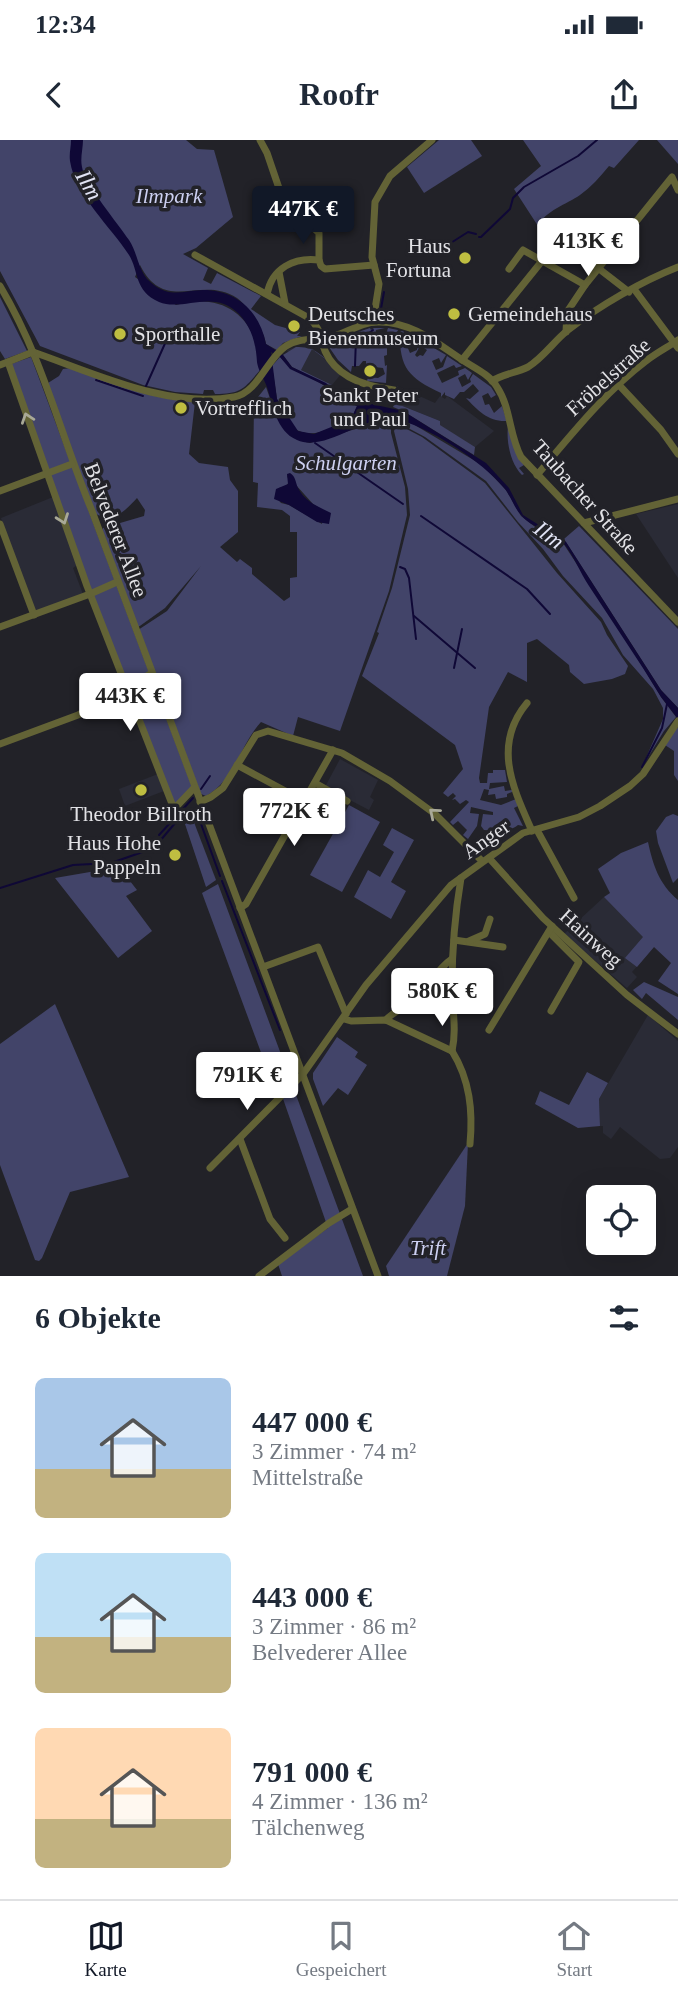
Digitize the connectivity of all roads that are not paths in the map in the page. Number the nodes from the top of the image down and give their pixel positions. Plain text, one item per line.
1 (260, 140) edge
2 (432, 140) edge
3 (678, 190) edge
4 (195, 255) dead end
5 (319, 260) junction
6 (546, 263) junction
7 (374, 265) junction
8 (678, 267) edge
9 (598, 268) junction
10 (509, 269) dead end
11 (279, 272) junction
12 (585, 285) junction
13 (0, 286) edge
14 (632, 290) junction
15 (267, 294) junction
16 (285, 303) junction
17 (373, 322) junction
18 (566, 332) junction
19 (321, 339) junction
20 (676, 344) edge
21 (33, 352) junction
22 (462, 360) junction
23 (4, 363) edge
24 (492, 381) junction
25 (619, 385) junction
26 (394, 390) dead end
27 (678, 454) edge
28 (72, 464) junction
29 (46, 474) junction
30 (537, 474) junction
31 (0, 491) edge
32 (678, 499) edge
33 (584, 523) junction
34 (0, 524) edge
35 (117, 582) junction
36 (90, 594) junction
37 (34, 615) junction
38 (678, 622) edge
39 (0, 627) edge
40 (152, 673) junction
41 (127, 686) junction
42 (527, 703) dead end
43 (676, 723) edge
44 (0, 744) edge
45 (333, 750) junction
46 (237, 765) junction
47 (314, 783) junction
48 (194, 788) junction
49 (304, 801) junction
50 (347, 801) dead end
51 (200, 802) junction
52 (534, 830) junction
53 (485, 860) junction
54 (461, 878) junction
55 (574, 898) dead end
56 (240, 908) junction
57 (490, 919) dead end
58 (551, 929) junction
59 (454, 940) junction
60 (468, 942) junction
61 (503, 947) dead end
62 (452, 959) junction
63 (263, 967) junction
64 (417, 999) junction
65 (453, 1006) junction
66 (551, 1011) dead end
67 (345, 1016) junction
68 (386, 1020) junction
69 (489, 1030) dead end
70 (678, 1034) edge
71 (452, 1051) junction
72 (303, 1074) junction
73 (240, 1139) junction
74 (470, 1144) dead end
75 (210, 1168) dead end
76 (352, 1209) junction
77 (285, 1238) dead end
78 (259, 1276) edge
79 (378, 1276) edge

1 - 5 street
2 - 7 street
3 - 9 street
4 - 15 street
5 - 7 street
5 - 11 street
6 - 9 street
6 - 10 street
6 - 12 street
6 - 22 street
7 - 17 street
8 - 14 street
9 - 12 street
9 - 14 street
11 - 15 street
11 - 16 street
12 - 18 street
13 - 21 street, Belvederer Allee
14 - 18 street
14 - 20 street
15 - 16 street
16 - 19 street
17 - 19 street
17 - 22 street, Taubacher Straße
18 - 24 street
19 - 21 street
19 - 26 street
20 - 25 street, Fröbelstraße
21 - 23 street
21 - 28 street, Belvederer Allee
22 - 24 street, Taubacher Straße
29 -> 23 street
24 - 30 street, Taubacher Straße
25 - 27 street
25 - 30 street, Fröbelstraße
28 - 29 street
28 - 35 street, Belvederer Allee
29 - 31 street
29 -> 36 street
30 - 33 street, Taubacher Straße
32 - 33 street
33 - 38 street, Taubacher Straße
34 - 37 street
35 - 36 street
35 - 40 street, Belvederer Allee
36 - 37 street
36 - 41 street
37 - 39 street
40 - 41 street
40 - 48 street, Belvederer Allee
41 - 44 street
41 - 48 street
42 - 52 street
43 - 52 street, Anger
45 - 46 street, Hainweg
45 - 47 street
53 -> 45 street, Hainweg
46 - 49 street
46 - 51 street
47 - 49 street
47 - 50 street
48 - 51 street, Belvederer Allee
49 - 56 street
51 - 56 street, Belvederer Allee
52 - 53 street, Anger
52 - 55 street
53 - 54 street, Anger
53 - 58 street, Hainweg
54 - 59 street, Anger
54 - 67 street, Anger
56 - 63 street, Belvederer Allee
57 - 60 street
58 - 66 street, Hainweg
58 - 69 street
58 - 70 street, Hainweg
59 - 60 street
59 - 62 street, Anger
60 - 61 street
62 - 64 street
62 - 65 street, Anger
63 - 67 street
63 - 72 street, Belvederer Allee
64 - 65 street
64 - 68 street
65 - 71 street, Anger
67 - 68 street
67 - 72 street, Anger
68 - 71 street
71 - 74 street
72 - 73 street, Anger
72 - 76 street, Belvederer Allee
73 - 75 street, Anger
73 - 77 street
76 - 78 street
76 - 79 street, Belvederer Allee

